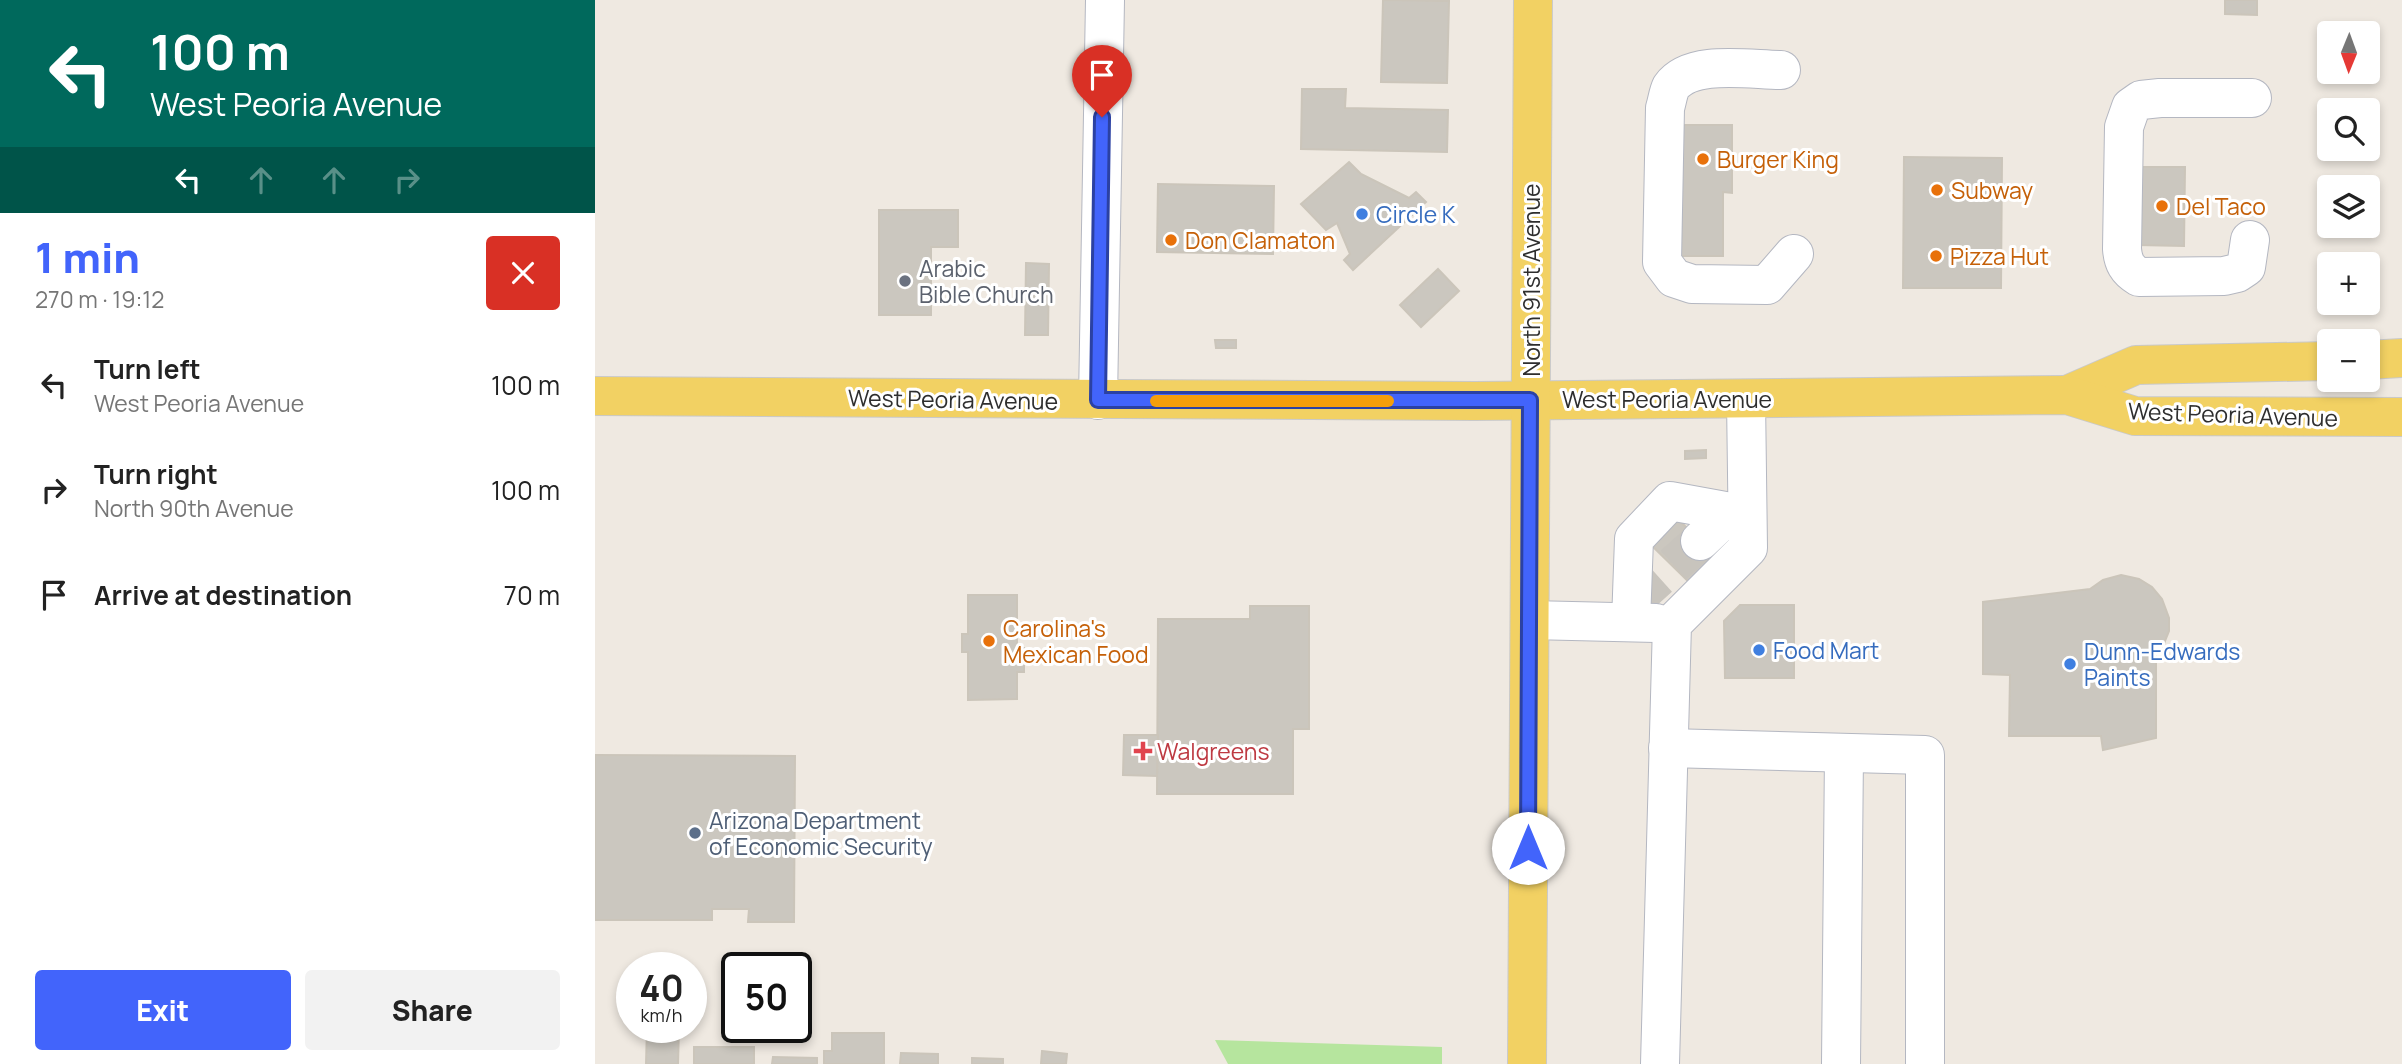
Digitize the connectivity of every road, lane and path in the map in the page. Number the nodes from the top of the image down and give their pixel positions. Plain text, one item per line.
1 (1105, 0) edge
2 (1533, 0) edge
3 (1781, 71) dead end
4 (2252, 98) dead end
5 (2250, 240) dead end
6 (1794, 254) dead end
7 (2402, 358) edge
8 (2380, 359) edge
9 (2317, 361) edge
10 (2067, 394) junction
11 (595, 396) edge
12 (1746, 399) junction
13 (1098, 400) junction
14 (1530, 400) junction
15 (2402, 417) edge
16 (1739, 513) junction
17 (1700, 541) tunnel mouth
18 (1530, 620) junction
19 (1631, 622) junction
20 (1672, 624) junction
21 (1668, 748) junction
22 (1844, 753) junction
23 (1527, 1064) edge
24 (1660, 1064) edge
25 (1840, 1064) edge
26 (1925, 1064) edge

1 - 13 street
2 - 14 main road, North 91st Avenue
3 - 6 street
4 - 5 street
7 - 8 main road
9 - 10 main road, West Peoria Avenue
10 - 12 main road, West Peoria Avenue
10 - 15 main road, West Peoria Avenue
11 - 13 main road, West Peoria Avenue
12 - 14 main road, West Peoria Avenue
12 - 16 street
13 - 14 main road, West Peoria Avenue
14 - 18 main road, North 91st Avenue
16 - 17 street
16 - 19 street
16 - 20 street
18 - 19 street
18 - 23 main road, North 91st Avenue
19 - 20 street
20 - 21 street
21 - 22 street
21 - 24 street
22 - 25 street
22 - 26 street

